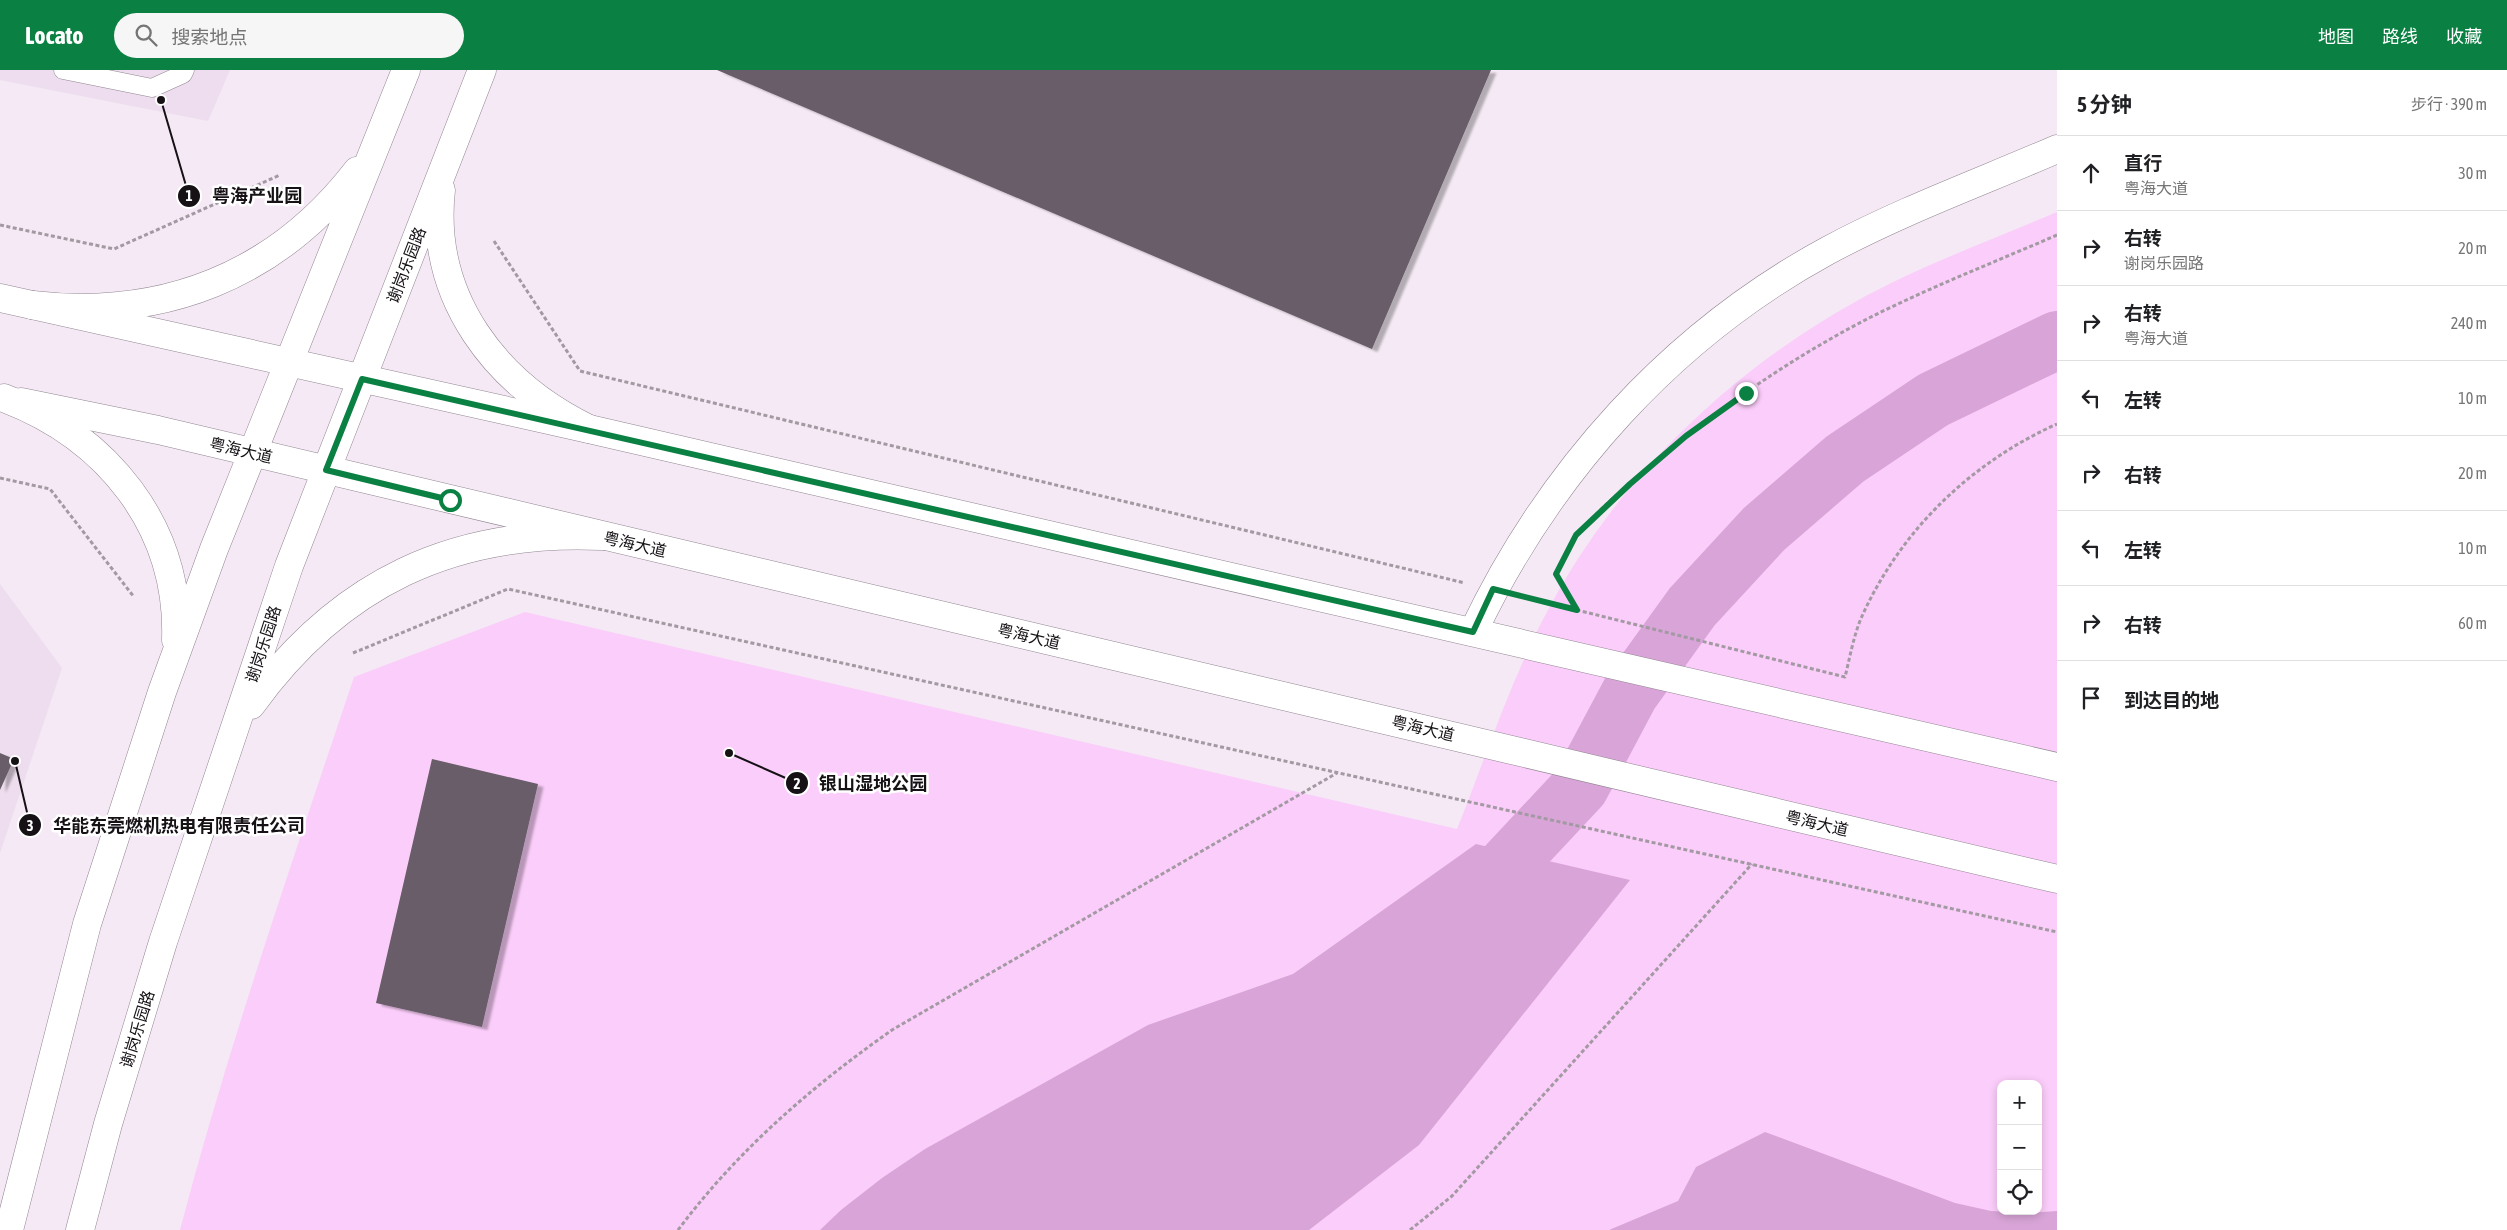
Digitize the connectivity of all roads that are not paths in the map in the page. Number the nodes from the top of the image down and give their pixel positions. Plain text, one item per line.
1 (62, 70) edge
2 (185, 70) edge
3 (406, 70) edge
4 (482, 70) edge
5 (381, 134) junction
6 (2057, 149) edge
7 (444, 168) junction
8 (0, 298) edge
9 (32, 305) junction
10 (289, 362) junction
11 (362, 379) junction
12 (2, 398) edge
13 (589, 429) junction
14 (253, 453) junction
15 (326, 470) junction
16 (603, 536) junction
17 (1473, 632) junction
18 (175, 656) junction
19 (232, 739) junction
20 (2057, 767) edge
21 (2057, 879) edge
22 (9, 1230) edge
23 (80, 1230) edge

1 - 2 lane
3 - 5 main road
4 - 7 main road, 谢岗乐园路
5 - 9 main road
5 - 10 main road
6 - 17 main road
7 - 11 main road, 谢岗乐园路
7 - 13 main road
8 - 9 main road
9 - 10 main road
10 - 11 main road
10 - 14 main road
11 - 13 main road
11 - 15 main road, 谢岗乐园路
12 - 14 main road, 粤海大道
12 - 18 main road
13 - 17 main road
14 - 15 main road, 粤海大道
14 - 18 main road
15 - 16 main road, 粤海大道
15 - 19 main road, 谢岗乐园路
16 - 19 main road
16 - 21 main road, 粤海大道
17 - 20 main road
18 - 22 main road
19 - 23 main road, 谢岗乐园路

